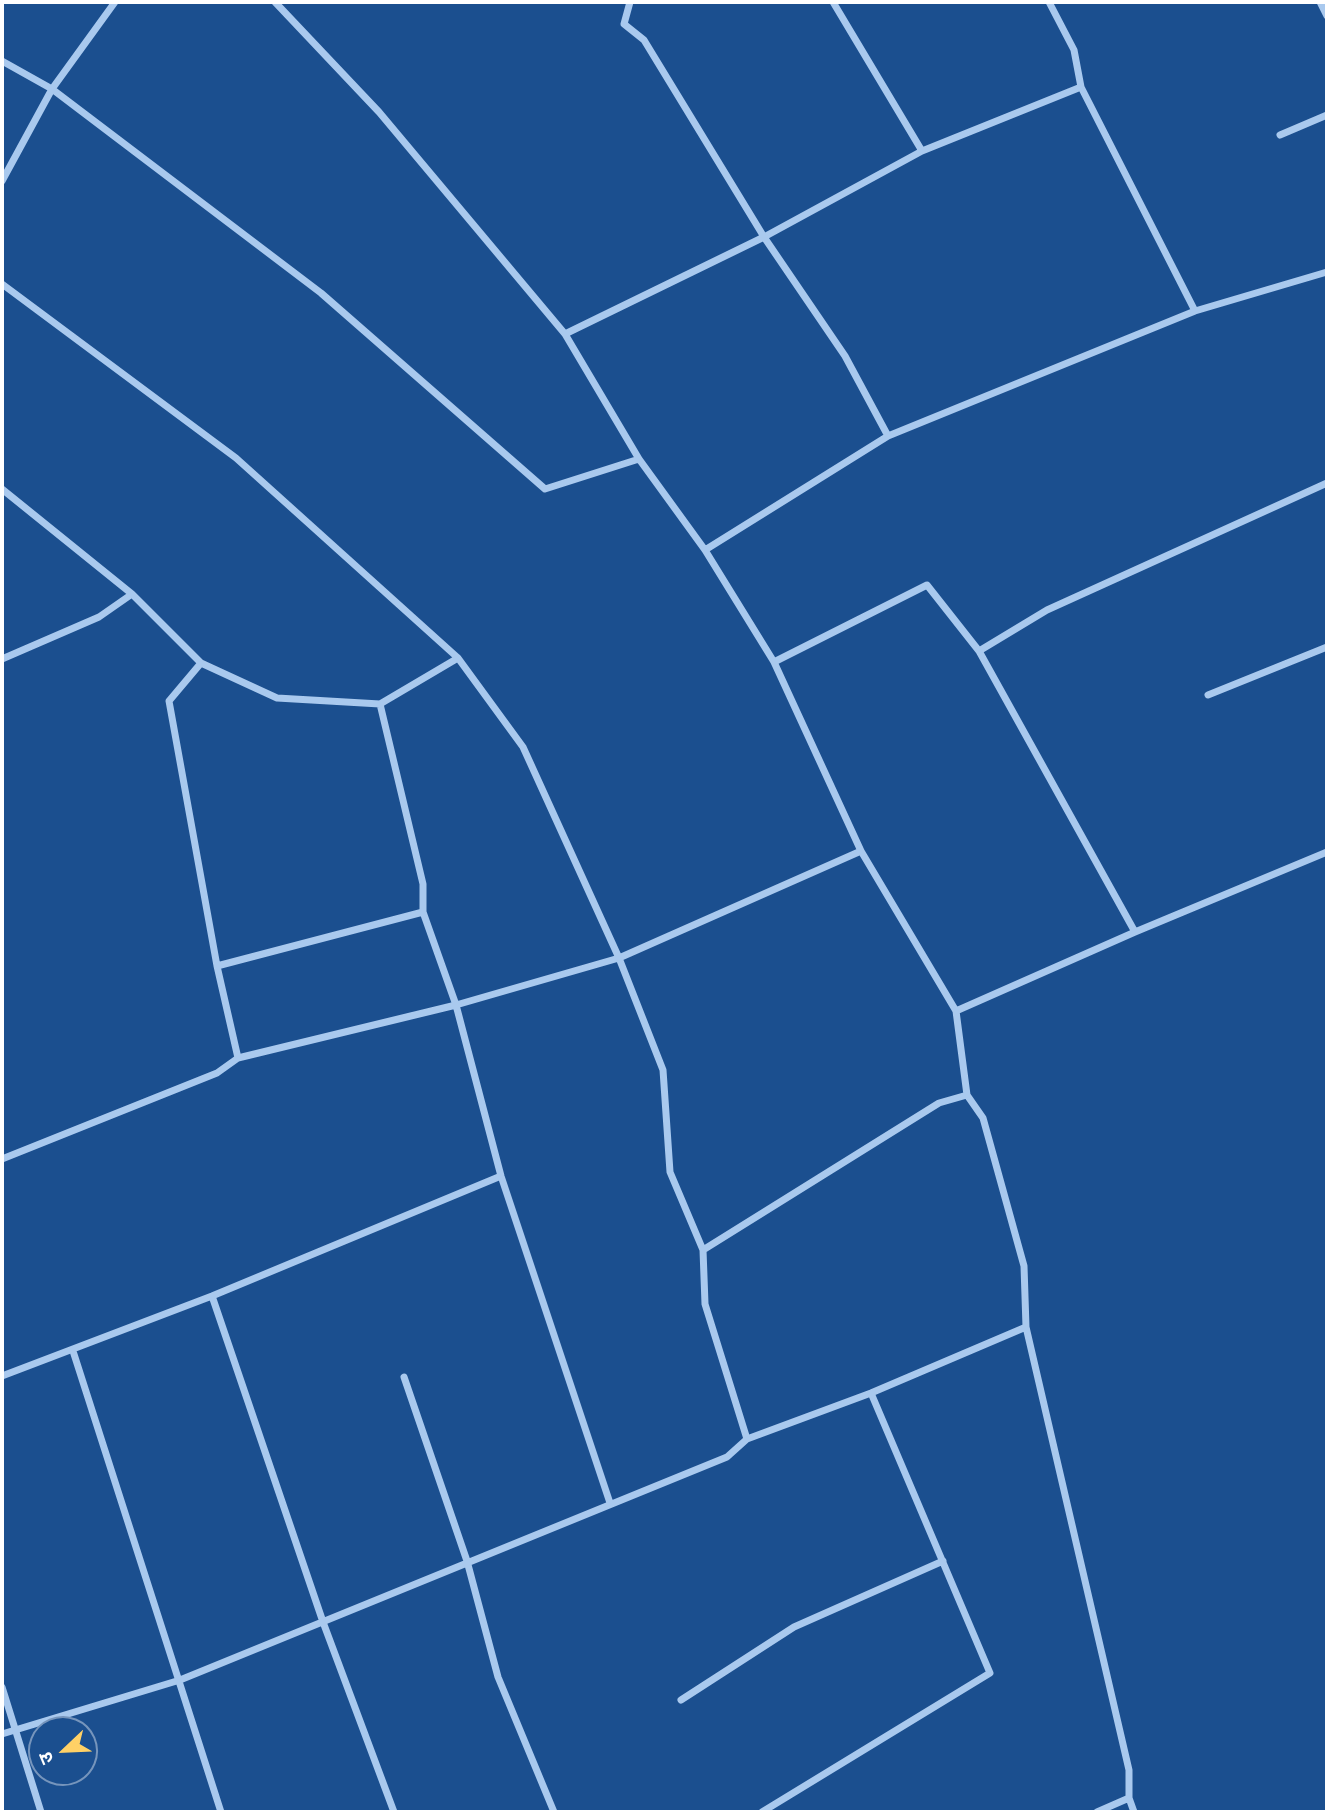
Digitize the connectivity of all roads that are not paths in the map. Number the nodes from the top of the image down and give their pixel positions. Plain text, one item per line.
1 (115, 2) edge
2 (275, 2) edge
3 (630, 2) edge
4 (833, 2) edge
5 (1049, 2) edge
6 (1320, 2) edge
7 (1327, 16) edge
8 (2, 61) edge
9 (1081, 87) junction
10 (52, 89) junction
11 (1327, 116) edge
12 (1280, 135) dead end
13 (922, 151) junction
14 (2, 181) edge
15 (764, 237) junction
16 (1327, 272) edge
17 (2, 284) edge
18 (1195, 312) junction
19 (565, 334) junction
20 (888, 436) junction
21 (639, 459) junction
22 (1327, 482) edge
23 (2, 489) edge
24 (705, 550) junction
25 (132, 594) junction
26 (1327, 647) edge
27 (979, 652) junction
28 (458, 658) junction
29 (2, 659) edge
30 (774, 662) junction
31 (201, 663) junction
32 (1208, 695) dead end
33 (380, 704) junction
34 (861, 852) junction
35 (1327, 852) edge
36 (422, 912) junction
37 (1135, 932) junction
38 (619, 958) junction
39 (217, 966) junction
40 (456, 1005) junction
41 (956, 1010) junction
42 (238, 1058) junction
43 (967, 1095) junction
44 (2, 1159) edge
45 (501, 1176) junction
46 (703, 1250) junction
47 (212, 1296) junction
48 (1026, 1327) junction
49 (74, 1351) junction
50 (2, 1376) edge
51 (404, 1377) dead end
52 (871, 1393) junction
53 (747, 1439) junction
54 (610, 1503) junction
55 (467, 1561) junction
56 (943, 1562) junction
57 (323, 1622) junction
58 (180, 1680) junction
59 (2, 1688) edge
60 (681, 1700) dead end
61 (15, 1731) junction
62 (2, 1734) edge
63 (1129, 1798) junction
64 (41, 1812) edge
65 (221, 1812) edge
66 (394, 1812) edge
67 (554, 1812) edge
68 (762, 1812) edge
69 (1097, 1812) edge
70 (1134, 1812) edge

1 - 10 street
2 - 19 street
3 - 15 street
4 - 13 street
5 - 9 street
6 - 7 street
8 - 10 street
9 - 13 street
9 - 18 street
10 - 14 street
10 - 21 street
11 - 12 street
13 - 15 street
15 - 19 street
15 - 20 street
16 - 18 street
17 - 28 street
18 - 20 street
19 - 21 street
20 - 24 street
21 - 24 street
22 - 27 street
23 - 25 street
24 - 30 street
25 - 29 street
25 - 31 street
26 - 32 street
27 - 30 street
27 - 37 street
28 - 33 street
28 - 38 street
30 - 34 street
31 - 33 street
31 - 39 street
33 - 36 street
34 - 38 street
34 - 41 street
35 - 37 street
36 - 39 street
36 - 40 street
37 - 41 street
38 - 40 street
38 - 46 street
39 - 42 street
40 - 42 street
40 - 45 street
41 - 43 street
42 - 44 street
43 - 46 street
43 - 48 street
45 - 47 street
45 - 54 street
46 - 53 street
47 - 49 street
47 - 57 street
48 - 52 street
48 - 63 street
49 - 50 street
49 - 58 street
51 - 55 street
52 - 53 street
52 - 56 street
53 - 54 street
54 - 55 street
55 - 57 street
55 - 67 street
56 - 60 street
56 - 68 street
57 - 58 street
57 - 66 street
58 - 61 street
58 - 65 street
59 - 61 street
61 - 62 street
61 - 64 street
63 - 69 street
63 - 70 street

